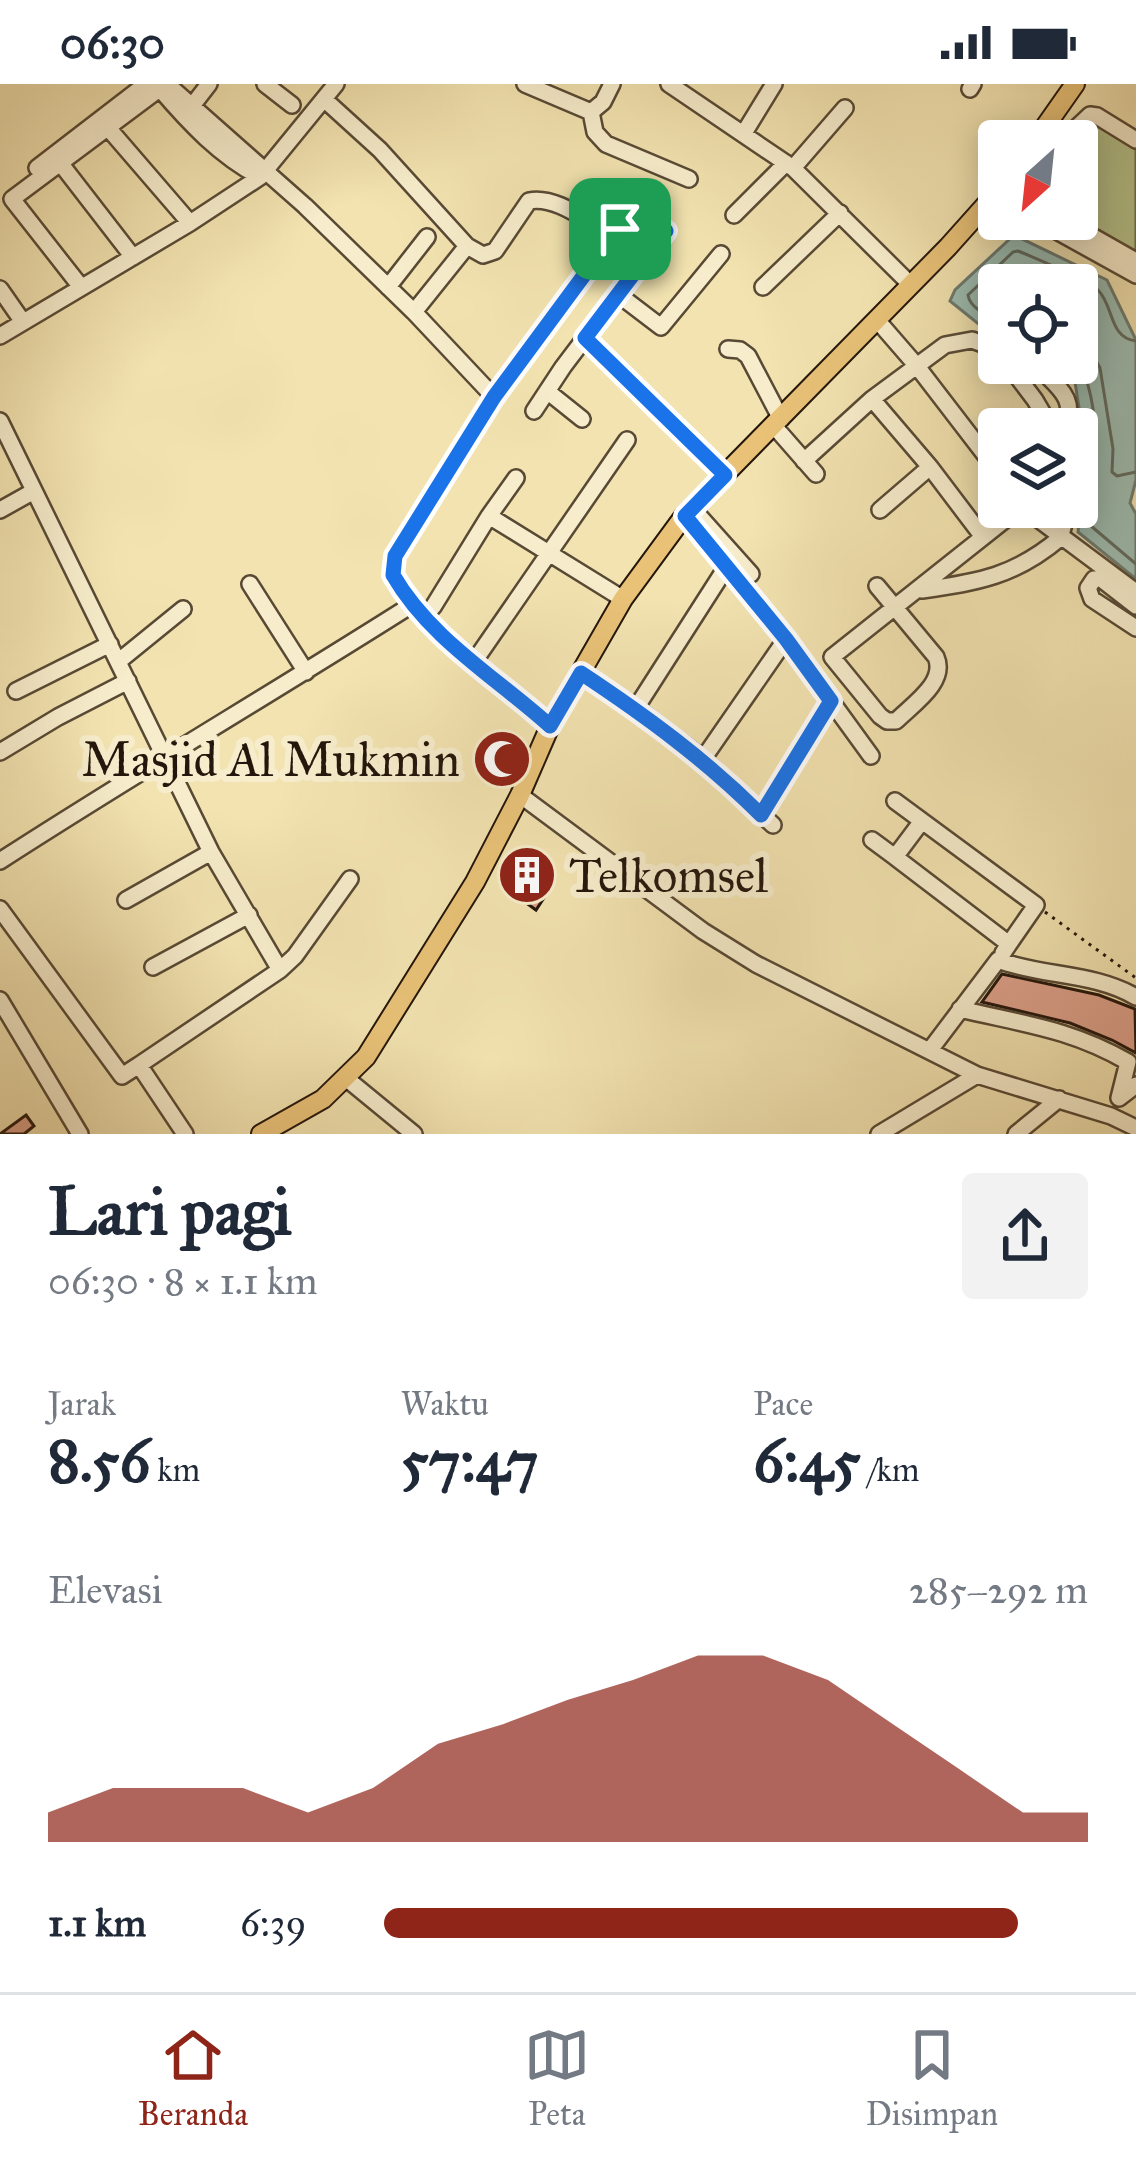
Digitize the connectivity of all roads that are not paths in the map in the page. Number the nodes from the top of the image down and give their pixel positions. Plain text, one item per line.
1 (209, 84) edge
2 (265, 84) edge
3 (336, 84) edge
4 (525, 84) edge
5 (559, 84) edge
6 (612, 84) edge
7 (669, 84) edge
8 (774, 84) edge
9 (1076, 84) edge
10 (160, 85) edge
11 (325, 100) junction
12 (575, 104) junction
13 (292, 105) dead end
14 (192, 106) junction
15 (844, 108) dead end
16 (591, 112) junction
17 (1050, 120) edge
18 (1084, 120) edge
19 (109, 129) junction
20 (744, 133) junction
21 (1136, 140) edge
22 (61, 164) junction
23 (790, 166) junction
24 (37, 167) dead end
25 (263, 173) junction
26 (689, 178) dead end
27 (840, 213) junction
28 (734, 214) dead end
29 (978, 216) edge
30 (190, 223) junction
31 (613, 236) junction
32 (427, 237) dead end
33 (1098, 239) edge
34 (1073, 240) edge
35 (467, 246) junction
36 (721, 254) dead end
37 (133, 257) junction
38 (1136, 260) edge
39 (1136, 275) edge
40 (910, 284) junction
41 (81, 287) junction
42 (388, 287) junction
43 (764, 287) dead end
44 (0, 289) edge
45 (619, 295) junction
46 (414, 312) junction
47 (877, 320) junction
48 (23, 322) junction
49 (0, 336) edge
50 (585, 338) junction
51 (978, 342) edge
52 (728, 349) dead end
53 (916, 365) junction
54 (1054, 384) edge
55 (547, 392) junction
56 (494, 397) junction
57 (872, 399) junction
58 (1071, 408) edge
59 (534, 411) dead end
60 (582, 419) dead end
61 (0, 421) edge
62 (777, 422) junction
63 (627, 440) dead end
64 (978, 446) edge
65 (804, 461) junction
66 (930, 467) junction
67 (816, 474) dead end
68 (725, 475) junction
69 (516, 478) dead end
70 (34, 491) junction
71 (0, 510) edge
72 (880, 510) dead end
73 (688, 512) junction
74 (489, 516) junction
75 (995, 528) edge
76 (1048, 528) edge
77 (1063, 528) edge
78 (983, 537) junction
79 (1060, 538) junction
80 (548, 552) junction
81 (727, 566) junction
82 (751, 574) dead end
83 (250, 584) dead end
84 (877, 586) dead end
85 (917, 591) junction
86 (1136, 592) edge
87 (623, 599) junction
88 (413, 604) junction
89 (1136, 606) edge
90 (433, 608) dead end
91 (896, 608) junction
92 (183, 609) dead end
93 (1136, 628) edge
94 (786, 639) junction
95 (110, 644) junction
96 (478, 656) dead end
97 (119, 662) junction
98 (306, 672) junction
99 (581, 673) junction
100 (128, 681) junction
101 (16, 691) dead end
102 (831, 701) junction
103 (636, 708) junction
104 (550, 726) junction
105 (0, 752) edge
106 (166, 756) junction
107 (871, 756) dead end
108 (703, 759) junction
109 (520, 796) junction
110 (896, 801) dead end
111 (922, 821) junction
112 (872, 840) dead end
113 (211, 852) junction
114 (895, 857) junction
115 (0, 861) edge
116 (350, 879) dead end
117 (126, 900) dead end
118 (0, 909) edge
119 (249, 915) junction
120 (1009, 944) junction
121 (998, 960) junction
122 (153, 967) dead end
123 (280, 970) junction
124 (1136, 997) edge
125 (1, 1004) edge
126 (961, 1009) junction
127 (930, 1050) junction
128 (1132, 1064) edge
129 (139, 1065) junction
130 (977, 1075) junction
131 (346, 1079) junction
132 (1136, 1085) edge
133 (1119, 1098) junction
134 (1059, 1099) junction
135 (1111, 1116) junction
136 (1136, 1128) edge
137 (80, 1134) edge
138 (184, 1134) edge
139 (261, 1134) edge
140 (414, 1134) edge
141 (879, 1134) edge
142 (1016, 1134) edge

1 - 14 street
2 - 13 street
3 - 11 street
4 - 12 street
5 - 12 street
6 - 16 street
7 - 20 street
8 - 20 street
9 - 17 main road
10 - 14 street
10 - 19 street
10 - 24 street
10 - 25 street
11 - 25 street
11 - 35 street
12 - 16 street
14 - 25 street
15 - 23 street
16 - 26 street
18 - 21 street
19 - 22 street
19 - 30 street
20 - 23 street
22 - 37 street
22 - 41 street
23 - 27 street
23 - 28 street
25 - 30 street
25 - 42 street
27 - 40 street
27 - 43 street
29 - 40 main road
30 - 37 street
31 - 35 street
31 - 45 street
31 - 56 street
32 - 42 street
33 - 38 street
34 - 39 street
35 - 46 street
36 - 45 street
37 - 41 street
40 - 47 main road
41 - 48 street
42 - 46 street
44 - 48 street
45 - 50 street
46 - 56 street
47 - 53 street
47 - 62 main road
48 - 49 street
50 - 55 street
50 - 68 street
51 - 53 street
52 - 62 street
53 - 57 street
53 - 64 street
54 - 58 street
55 - 59 street
55 - 60 street
56 - 88 street
57 - 65 street
57 - 66 street
61 - 70 street
62 - 65 street
62 - 68 main road
63 - 80 street
65 - 67 street
66 - 72 street
66 - 78 street
68 - 73 main road
69 - 74 street
70 - 71 street
70 - 95 street
73 - 81 street
73 - 82 street
73 - 87 main road
74 - 80 street
74 - 90 street
75 - 78 street
76 - 79 street
77 - 79 street
78 - 85 street
79 - 85 street
79 - 86 street
80 - 87 street
80 - 96 street
81 - 94 street
81 - 103 street
83 - 98 street
84 - 91 street
85 - 91 street
87 - 99 main road
88 - 98 street
88 - 104 street
89 - 93 street
91 - 91 street
92 - 97 street
94 - 102 street
94 - 108 street
95 - 97 street
95 - 101 street
97 - 100 street
98 - 106 street
99 - 103 street
99 - 104 main road
100 - 105 street
100 - 106 street
102 - 107 street
102 - 108 street
103 - 108 street
104 - 109 main road
106 - 113 street
106 - 115 street
109 - 127 street
109 - 131 main road
110 - 111 street
111 - 114 street
111 - 120 street
112 - 114 street
113 - 117 street
113 - 119 street
114 - 120 street
116 - 123 street
118 - 129 street
119 - 122 street
119 - 123 street
120 - 121 street
121 - 124 street
121 - 126 street
123 - 129 street
125 - 137 street
126 - 127 street
126 - 128 street
127 - 130 street
128 - 133 street
129 - 138 street
130 - 134 street
130 - 141 street
131 - 139 main road
131 - 140 street
132 - 133 street
133 - 135 street
134 - 135 street
134 - 142 street
135 - 136 street

